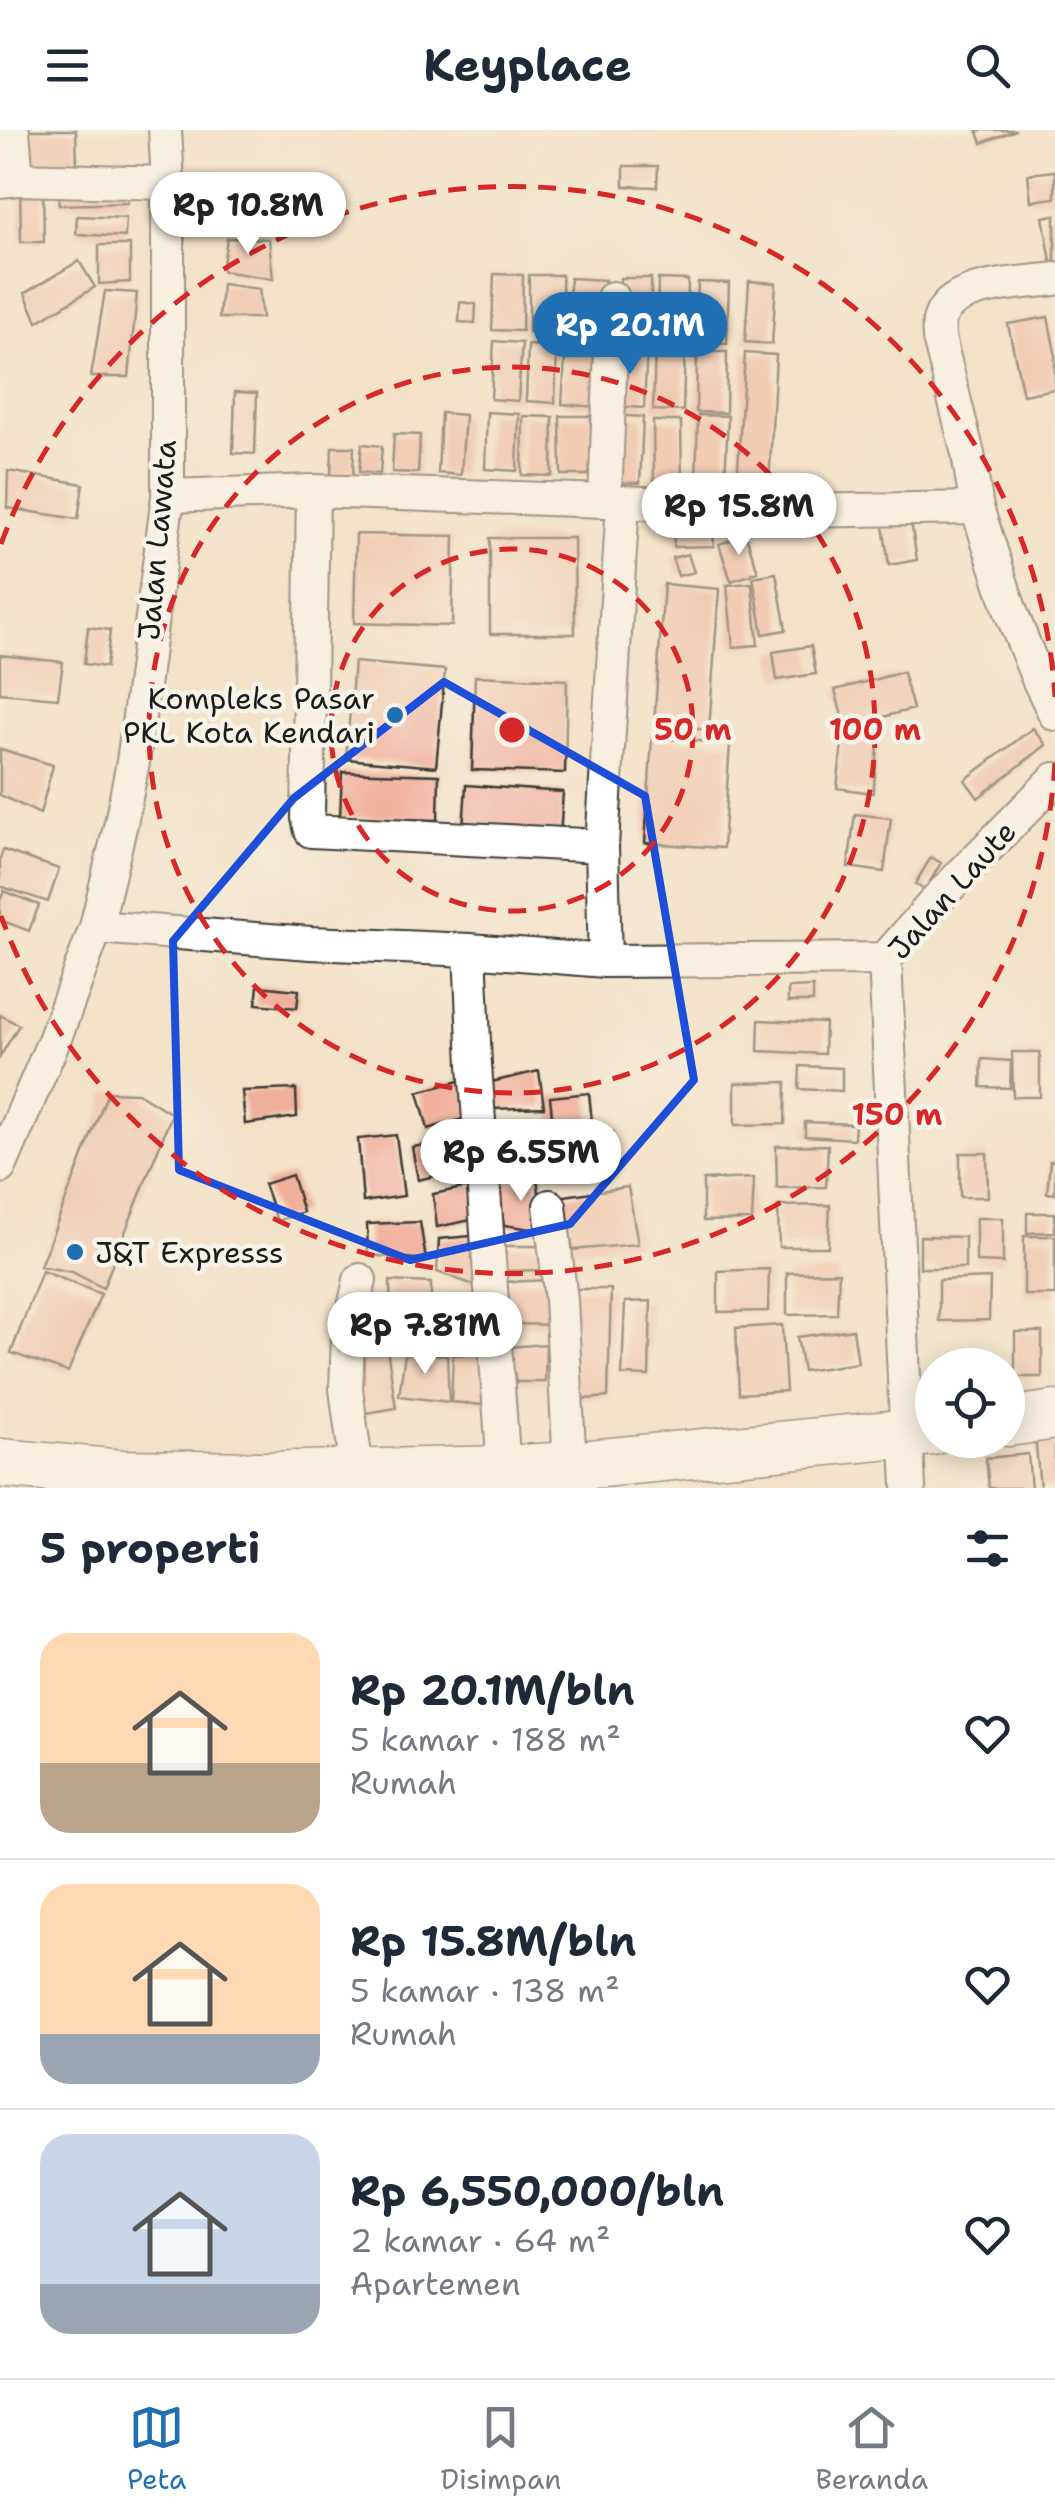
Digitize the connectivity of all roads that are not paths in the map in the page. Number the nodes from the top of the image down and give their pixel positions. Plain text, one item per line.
1 (13, 130) edge
2 (165, 130) edge
3 (8, 180) edge
4 (168, 182) junction
5 (1055, 279) edge
6 (613, 298) dead end
7 (313, 491) junction
8 (168, 496) junction
9 (614, 501) junction
10 (978, 508) junction
11 (1055, 714) edge
12 (1055, 780) edge
13 (602, 846) junction
14 (96, 926) junction
15 (470, 950) junction
16 (885, 959) junction
17 (605, 960) junction
18 (0, 1168) edge
19 (550, 1206) dead end
20 (360, 1280) dead end
21 (915, 1377) edge
22 (1055, 1416) edge
23 (1025, 1420) edge
24 (915, 1434) edge
25 (915, 1455) edge
26 (0, 1463) edge
27 (504, 1470) junction
28 (357, 1472) junction
29 (571, 1477) edge
30 (122, 1481) edge
31 (261, 1482) edge
32 (909, 1488) edge

1 - 3 street
2 - 4 street, Jalan Lawata
3 - 4 street
4 - 8 street, Jalan Lawata
5 - 10 street
6 - 9 street
7 - 8 street
7 - 9 street
7 - 13 street
8 - 14 street, Jalan Lawata
9 - 10 street
9 - 13 street
10 - 11 street
12 - 16 street, Jalan Laute
13 - 17 street
14 - 15 street
14 - 18 street, Jalan Lawata
15 - 17 street
15 - 27 street
16 - 17 street
16 - 21 street, Jalan Laute
19 - 29 street
20 - 28 street
22 - 23 highway
24 - 29 highway
25 - 32 street, Jalan Laute
26 - 30 highway
27 - 28 highway
27 - 29 highway
28 - 31 highway
30 - 31 highway

